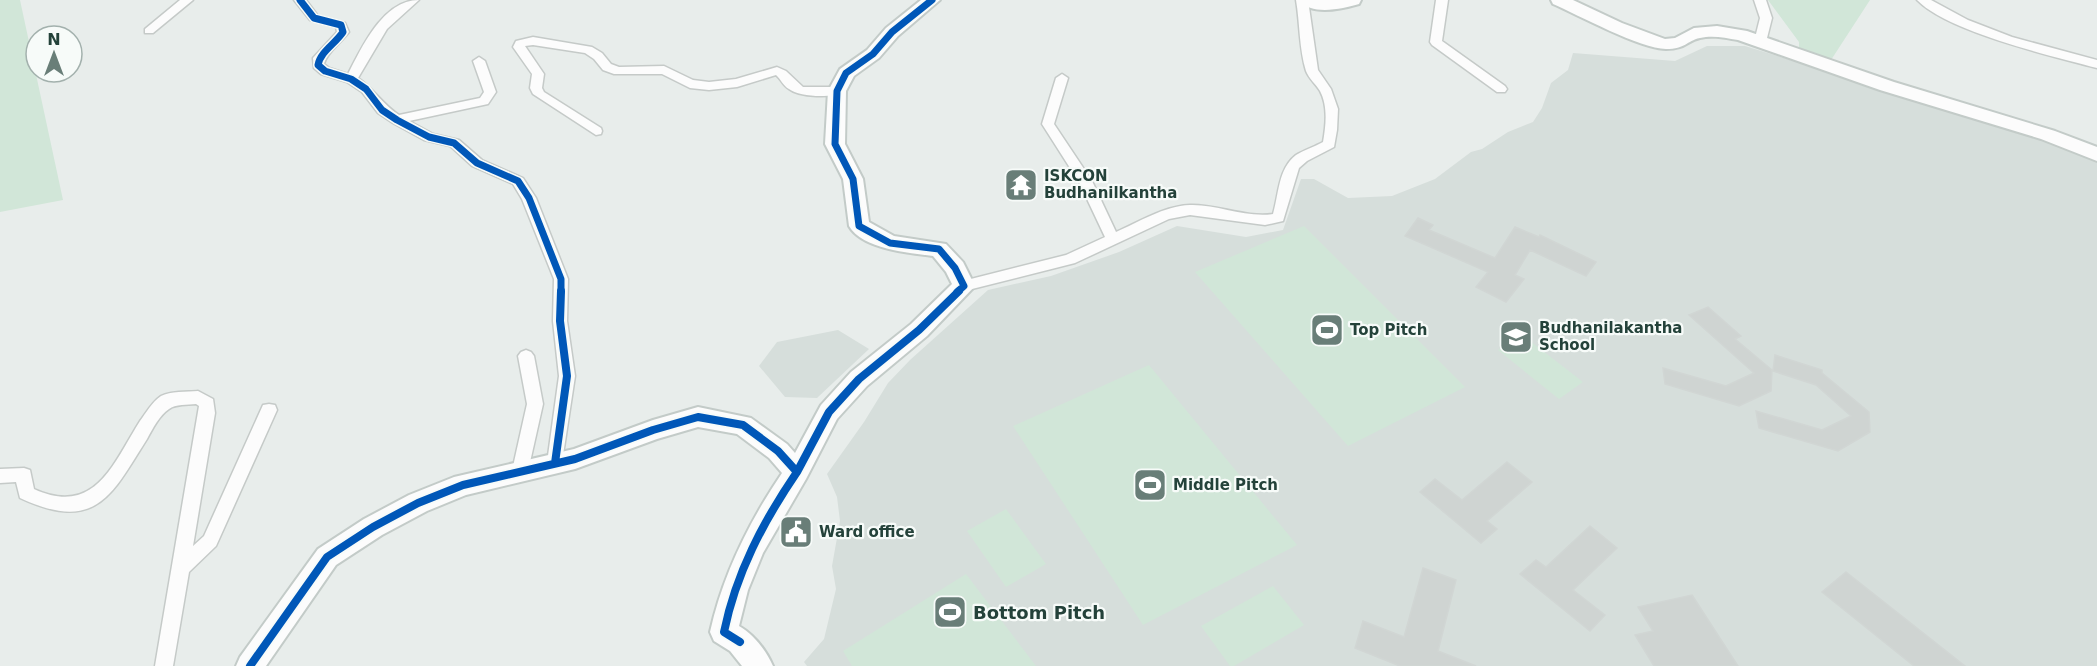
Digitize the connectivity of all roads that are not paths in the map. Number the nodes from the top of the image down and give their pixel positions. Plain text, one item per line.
1 (187, 0) edge
2 (300, 0) edge
3 (413, 0) edge
4 (932, 0) edge
5 (1302, 0) edge
6 (1307, 0) edge
7 (1353, 0) edge
8 (1442, 0) edge
9 (1559, 0) edge
10 (1760, 0) edge
11 (1923, 0) edge
12 (149, 31) dead end
13 (1760, 42) junction
14 (479, 61) dead end
15 (2097, 64) edge
16 (1062, 78) dead end
17 (351, 79) junction
18 (1501, 89) dead end
19 (837, 91) junction
20 (398, 120) junction
21 (596, 131) dead end
22 (2097, 154) edge
23 (1113, 240) junction
24 (964, 286) junction
25 (526, 356) dead end
26 (269, 410) dead end
27 (555, 464) junction
28 (520, 471) junction
29 (797, 472) junction
30 (0, 476) edge
31 (178, 572) junction
32 (164, 666) edge
33 (250, 666) edge
34 (759, 666) edge

1 - 12 street
2 - 17 street
3 - 17 street
4 - 19 street
5 - 23 street
6 - 7 street
8 - 18 street
9 - 13 street
10 - 13 street
11 - 15 street
13 - 22 street
14 - 20 street
16 - 23 street
17 - 20 street
19 - 21 street
19 - 24 street
20 - 27 street
23 - 24 street
24 - 29 street
25 - 28 street
26 - 31 street
27 - 28 street
27 - 29 street
28 - 33 street
29 - 34 street
30 - 31 street
31 - 32 street

